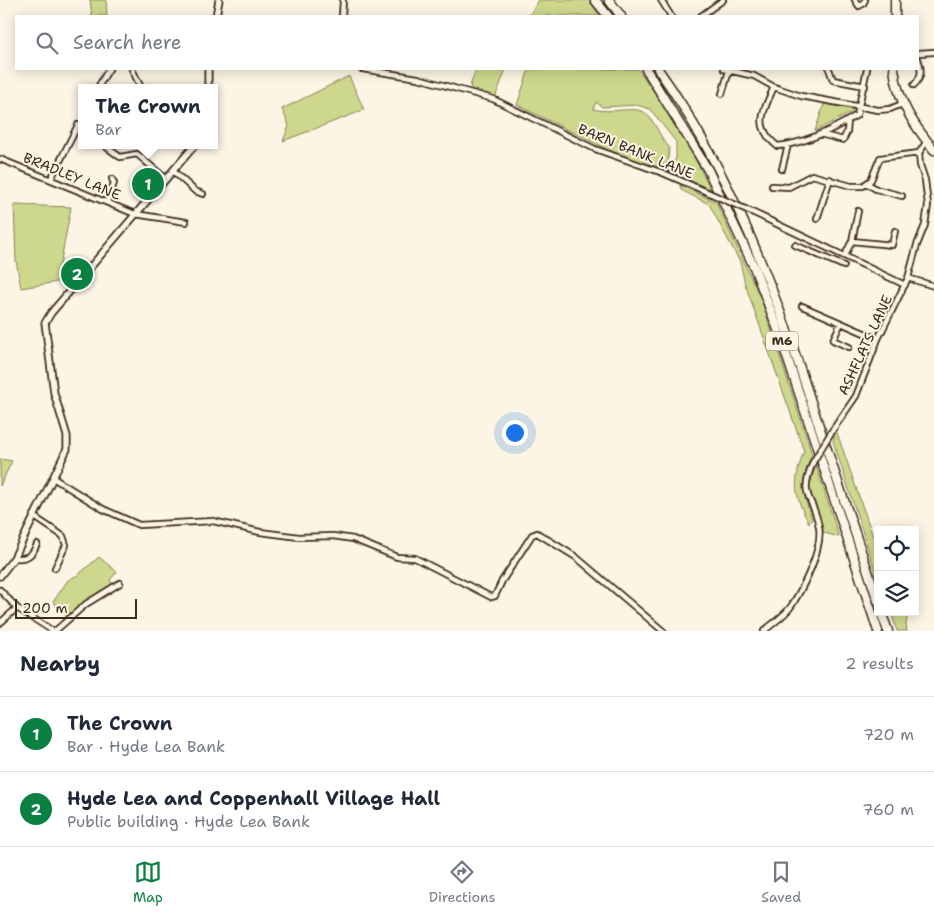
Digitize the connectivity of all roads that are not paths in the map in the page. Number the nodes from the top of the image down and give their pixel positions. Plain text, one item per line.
1 (218, 0) edge
2 (342, 0) edge
3 (595, 0) edge
4 (609, 0) edge
5 (661, 0) edge
6 (724, 0) edge
7 (855, 0) edge
8 (865, 0) edge
9 (895, 0) edge
10 (216, 15) edge
11 (342, 15) edge
12 (607, 15) edge
13 (620, 15) edge
14 (670, 15) edge
15 (702, 15) edge
16 (895, 15) edge
17 (934, 52) edge
18 (919, 53) edge
19 (919, 64) edge
20 (108, 70) edge
21 (132, 70) edge
22 (208, 70) edge
23 (368, 70) edge
24 (647, 70) edge
25 (659, 70) edge
26 (727, 70) edge
27 (829, 70) edge
28 (868, 70) edge
29 (894, 70) edge
30 (99, 84) edge
31 (139, 84) edge
32 (208, 84) edge
33 (914, 84) dead end
34 (865, 86) junction
35 (774, 87) junction
36 (722, 94) dead end
37 (902, 104) junction
38 (860, 106) junction
39 (848, 121) junction
40 (78, 125) dead end
41 (820, 134) junction
42 (927, 141) junction
43 (788, 145) junction
44 (109, 149) edge
45 (191, 149) edge
46 (934, 150) edge
47 (919, 153) junction
48 (0, 159) edge
49 (782, 168) dead end
50 (173, 171) junction
51 (51, 179) junction
52 (112, 179) dead end
53 (166, 179) junction
54 (830, 179) junction
55 (868, 184) junction
56 (772, 186) dead end
57 (203, 194) dead end
58 (902, 196) dead end
59 (107, 202) junction
60 (858, 211) dead end
61 (135, 214) junction
62 (856, 217) junction
63 (863, 218) dead end
64 (818, 219) dead end
65 (186, 222) dead end
66 (895, 231) dead end
67 (852, 240) junction
68 (795, 245) dead end
69 (839, 252) junction
70 (844, 255) junction
71 (835, 261) junction
72 (844, 266) dead end
73 (908, 278) junction
74 (905, 286) junction
75 (934, 286) edge
76 (802, 306) dead end
77 (841, 323) junction
78 (878, 339) junction
79 (849, 347) dead end
80 (53, 478) junction
81 (33, 516) junction
82 (37, 544) dead end
83 (14, 558) junction
84 (55, 568) dead end
85 (0, 576) edge
86 (120, 583) dead end
87 (874, 589) edge
88 (0, 590) edge
89 (17, 608) junction
90 (882, 616) edge
91 (0, 623) edge
92 (54, 631) edge
93 (662, 631) edge
94 (764, 631) edge
95 (878, 631) edge
96 (888, 631) edge

1 - 10 street
2 - 11 street
3 - 12 highway
4 - 13 highway
5 - 14 street
6 - 15 street
7 - 8 street
9 - 16 highway
17 - 18 street
19 - 33 street
20 - 30 street
21 - 31 street
22 - 32 street
23 - 69 street, BARN BANK LANE, bridge
24 - 95 highway, M6
25 - 87 highway, M6
26 - 35 street
26 - 36 street
27 - 34 street
28 - 34 street
29 - 37 highway
34 - 38 street
35 - 38 street
35 - 43 street
37 - 38 street
37 - 42 highway
38 - 39 street
39 - 41 street
39 - 41 street
40 - 51 street
41 - 43 street
42 - 46 highway
42 - 47 street
43 - 49 street
44 - 53 street
45 - 50 street
47 - 55 street
47 - 73 street, ASHFLATS LANE
48 - 51 street, BRADLEY LANE
50 - 53 street
50 - 57 street
51 - 59 street, BRADLEY LANE
52 - 59 street
53 - 61 street
54 - 55 street
54 - 56 street
54 - 64 street
55 - 58 street
59 - 61 street, BRADLEY LANE
60 - 62 street
61 - 65 street, BRADLEY LANE
61 - 80 street
62 - 63 street
62 - 67 street
66 - 67 street
67 - 70 street
68 - 71 street
69 - 70 street, BARN BANK LANE
69 - 71 street
70 - 74 street, BARN BANK LANE
71 - 72 street
73 - 74 street, ASHFLATS LANE
73 - 75 street
74 - 78 street, ASHFLATS LANE
76 - 77 street
77 - 78 street
77 - 79 street
78 - 94 street, ASHFLATS LANE, bridge
80 - 81 street
80 - 93 street
81 - 83 street
81 - 84 street
82 - 83 street
83 - 85 street
86 - 92 street
88 - 89 street
89 - 91 street
89 - 92 street
90 - 96 highway

